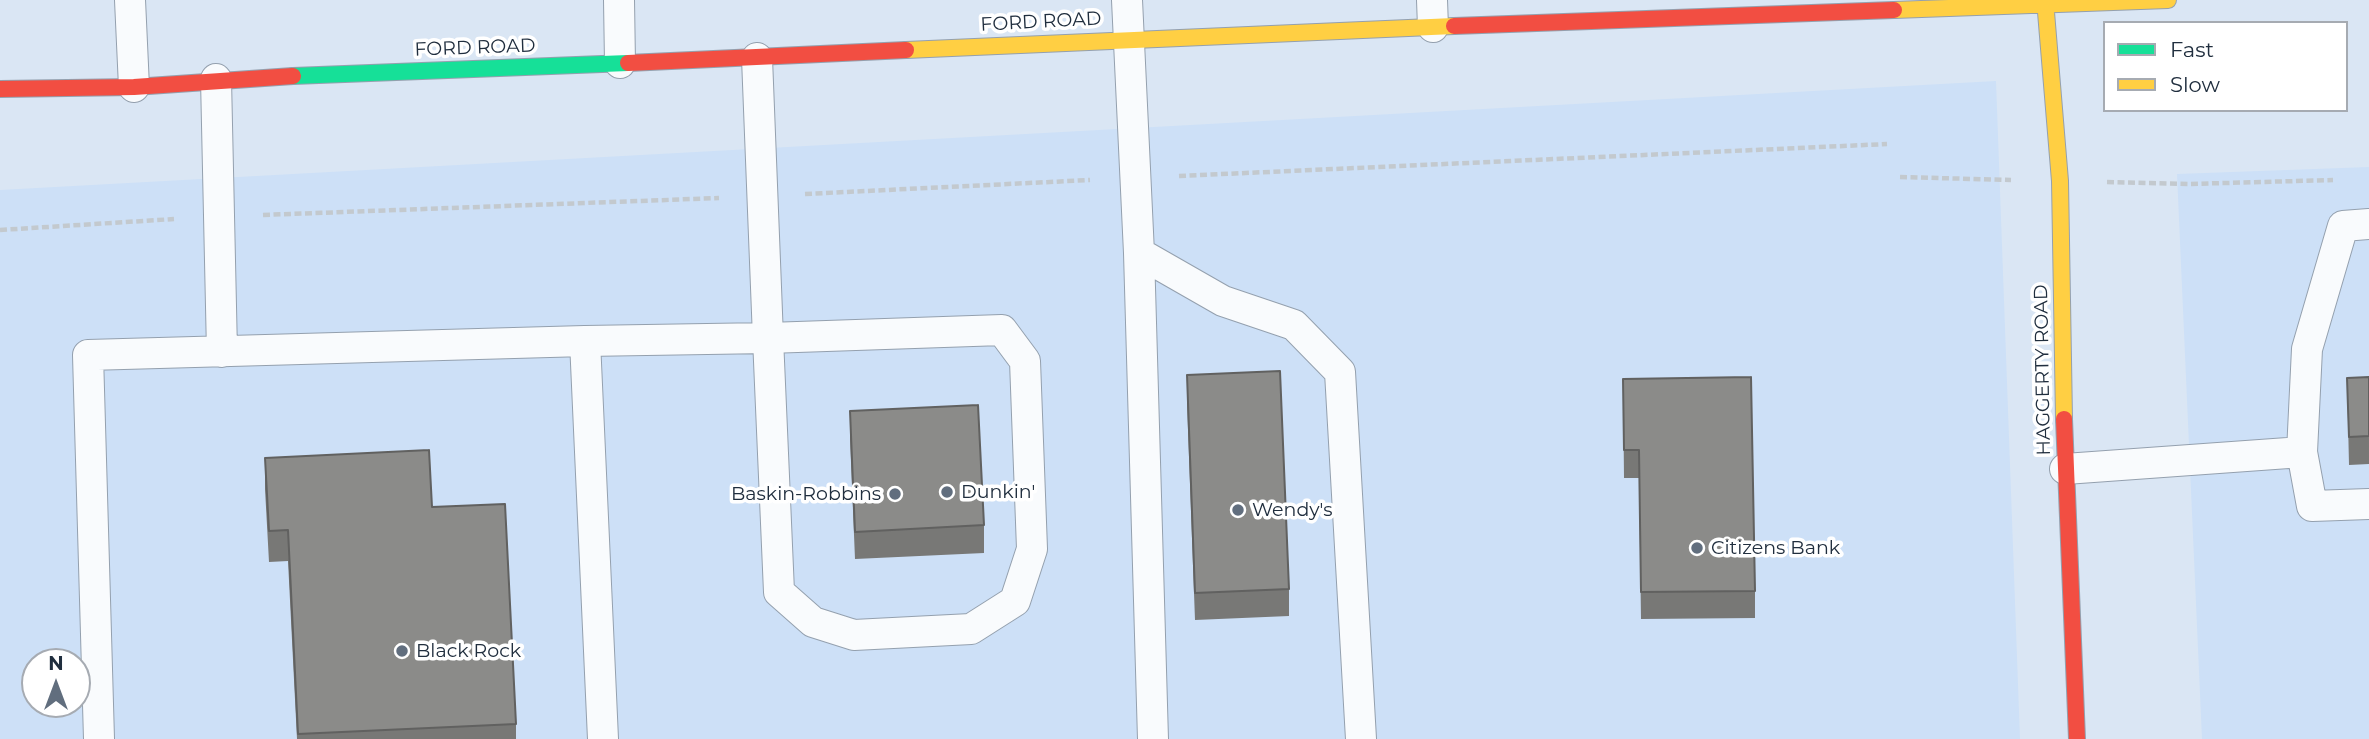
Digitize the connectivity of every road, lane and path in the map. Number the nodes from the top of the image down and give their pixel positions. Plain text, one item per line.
1 (130, 0) edge
2 (619, 0) edge
3 (1127, 0) edge
4 (2168, 0) edge
5 (2045, 2) edge
6 (1433, 13) edge
7 (1129, 38) junction
8 (757, 58) junction
9 (620, 63) junction
10 (216, 79) junction
11 (134, 87) junction
12 (0, 89) edge
13 (1887, 144) dead end
14 (1900, 177) dead end
15 (1136, 178) junction
16 (2341, 180) dead end
17 (2060, 181) junction
18 (763, 196) junction
19 (221, 216) junction
20 (2369, 224) edge
21 (0, 230) edge
22 (1139, 253) junction
23 (768, 338) junction
24 (585, 341) junction
25 (222, 352) junction
26 (2302, 452) junction
27 (2065, 469) junction
28 (2369, 504) edge
29 (99, 739) edge
30 (603, 739) edge
31 (1153, 739) edge
32 (1361, 739) edge
33 (2077, 739) edge

1 - 11 lane
2 - 9 lane
3 - 7 lane
4 - 5 main road, FORD ROAD
5 - 6 main road, FORD ROAD
5 - 17 main road, HAGGERTY ROAD
6 - 7 main road, FORD ROAD
7 - 8 main road, FORD ROAD
7 - 15 lane
8 - 9 main road, FORD ROAD
8 - 18 lane
9 - 10 main road, FORD ROAD
10 - 11 main road, FORD ROAD
10 - 19 lane
11 - 12 main road, FORD ROAD
13 - 15 path
14 - 17 path
15 - 18 path
15 - 22 lane
16 - 17 path
17 - 27 main road, HAGGERTY ROAD
18 - 19 path
18 - 23 lane
19 - 21 path
19 - 25 lane
20 - 26 lane
22 - 31 lane
22 - 32 lane
23 - 23 lane
23 - 24 lane
24 - 25 lane
24 - 30 lane
25 - 29 lane
26 - 27 lane
26 - 28 lane
27 - 33 main road, HAGGERTY ROAD

